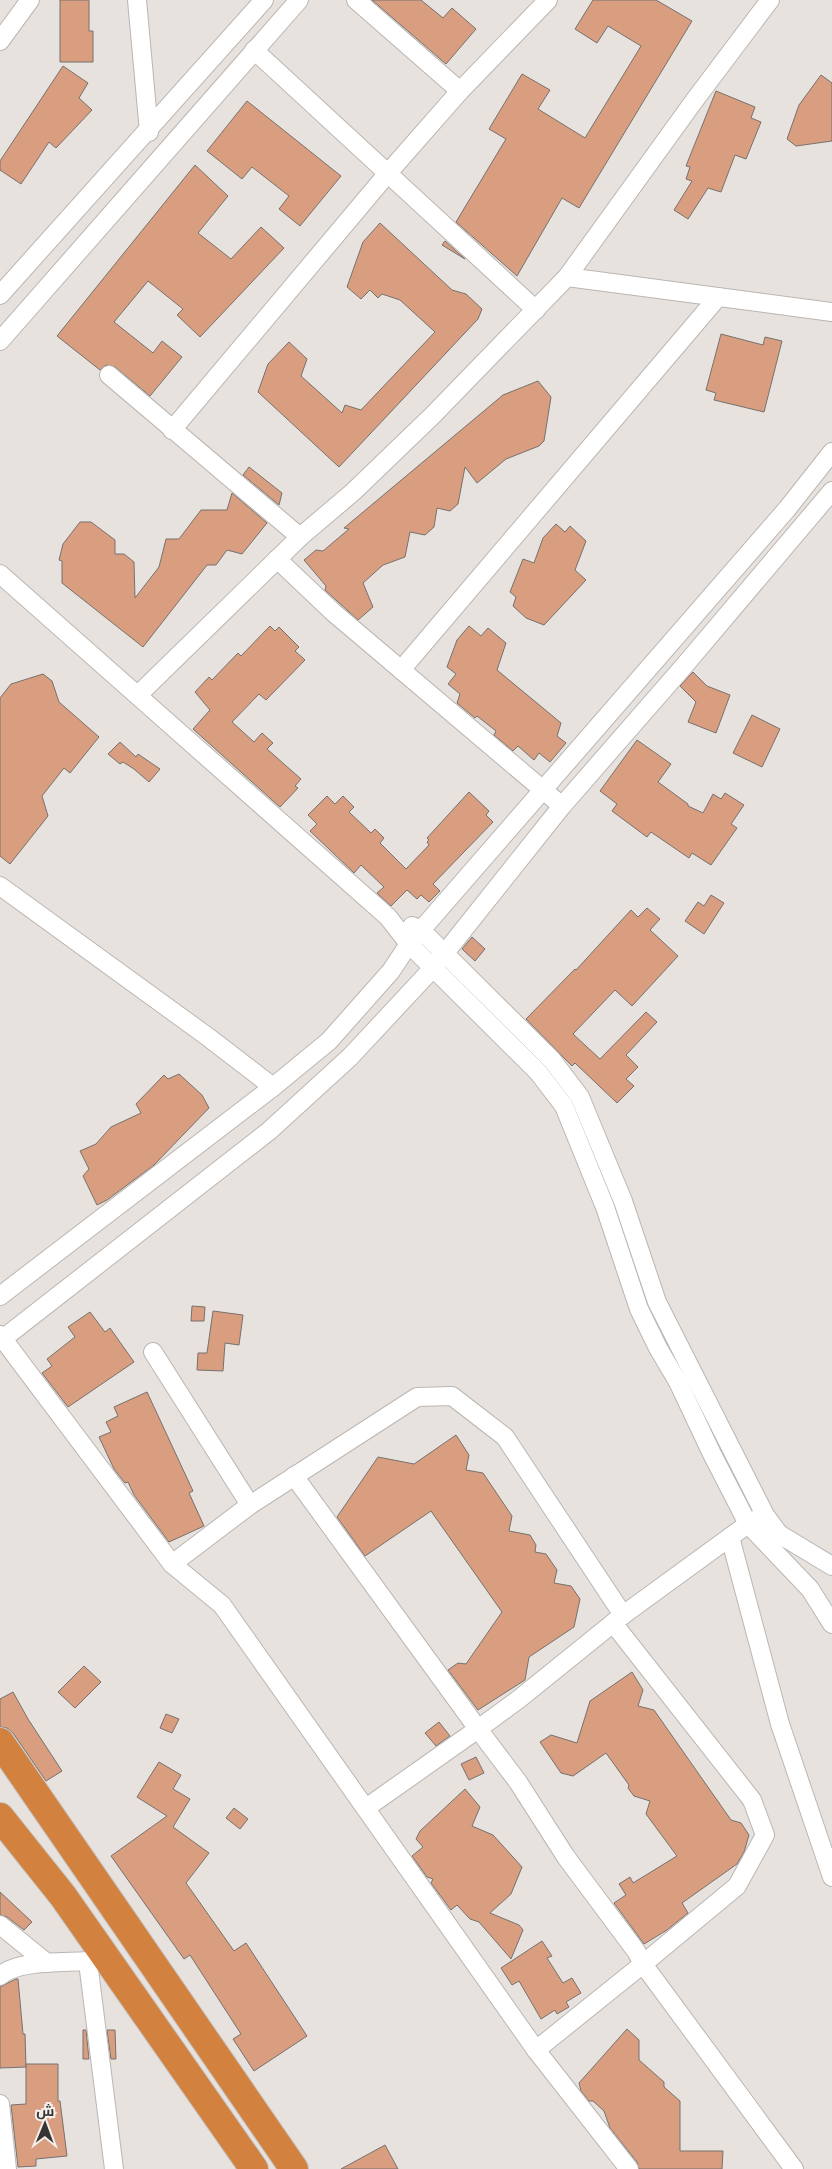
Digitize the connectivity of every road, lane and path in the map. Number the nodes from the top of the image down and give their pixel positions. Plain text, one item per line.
1 (30, 0) edge
2 (137, 0) edge
3 (264, 0) edge
4 (299, 0) edge
5 (356, 0) edge
6 (548, 0) edge
7 (770, 0) edge
8 (0, 41) edge
9 (254, 50) junction
10 (460, 91) junction
11 (149, 132) junction
12 (388, 173) junction
13 (567, 277) junction
14 (0, 295) edge
15 (718, 297) junction
16 (536, 310) junction
17 (832, 312) edge
18 (0, 341) edge
19 (108, 375) dead end
20 (172, 430) junction
21 (832, 452) edge
22 (832, 491) edge
23 (300, 537) junction
24 (277, 560) junction
25 (0, 574) edge
26 (401, 670) junction
27 (138, 695) junction
28 (544, 789) junction
29 (562, 806) junction
30 (0, 886) edge
31 (388, 916) junction
32 (421, 930) junction
33 (409, 944) junction
34 (445, 953) junction
35 (433, 968) junction
36 (273, 1087) junction
37 (0, 1296) edge
38 (1, 1339) edge
39 (153, 1352) dead end
40 (294, 1476) junction
41 (250, 1504) junction
42 (765, 1515) junction
43 (748, 1524) junction
44 (730, 1537) junction
45 (172, 1564) junction
46 (832, 1566) edge
47 (618, 1619) junction
48 (832, 1624) edge
49 (478, 1729) junction
50 (0, 1742) edge
51 (366, 1808) junction
52 (0, 1817) edge
53 (832, 1877) edge
54 (0, 1926) edge
55 (97, 1960) junction
56 (48, 1963) junction
57 (643, 1964) junction
58 (0, 1976) edge
59 (536, 2050) junction
60 (0, 2104) edge
61 (7, 2169) edge
62 (114, 2169) edge
63 (254, 2169) edge
64 (294, 2169) edge
65 (630, 2169) edge
66 (794, 2169) edge

1 - 8 street
2 - 11 street
3 - 11 street
4 - 9 street
5 - 10 street
6 - 10 street
7 - 13 street
9 - 12 street
9 - 18 street
10 - 12 street
11 - 14 street
12 - 16 street
12 - 20 street
13 - 15 street
13 - 16 street
15 - 17 street
15 - 26 street
16 - 23 street
19 - 20 street
20 - 23 street
21 - 28 street
22 - 29 street
23 - 24 street
24 - 26 street
24 - 27 street
25 - 27 street
26 - 28 street
27 - 31 street
28 - 29 street
28 - 32 street
29 - 34 street
30 - 36 street
31 - 32 street
31 - 33 street
32 - 33 street
32 - 34 street
33 - 35 street
33 - 36 street
34 - 35 street
34 - 42 street
35 - 38 street
35 - 43 street
36 - 37 street
38 - 45 street
39 - 41 street
40 - 41 street
40 - 47 street
40 - 49 street
41 - 45 street
42 - 43 street
42 - 46 street
43 - 44 street
43 - 48 street
44 - 47 street
44 - 53 street
45 - 51 street
47 - 49 street
47 - 57 street
49 - 51 street
49 - 57 street
50 - 64 highway
51 - 59 street
52 - 55 highway
54 - 56 street
55 - 56 street
55 - 62 street
55 - 63 highway
56 - 58 street
57 - 59 street
57 - 66 street
59 - 65 street
60 - 61 street

